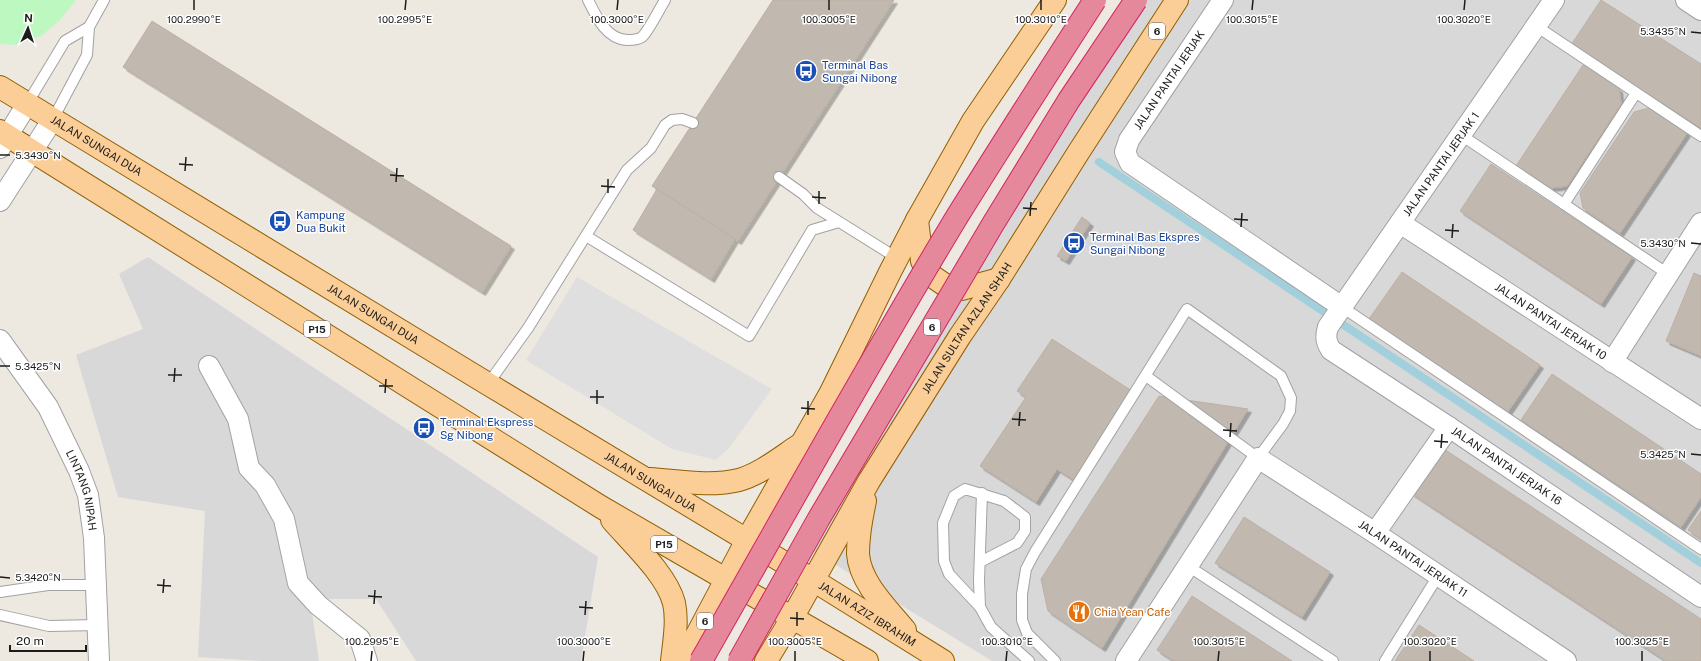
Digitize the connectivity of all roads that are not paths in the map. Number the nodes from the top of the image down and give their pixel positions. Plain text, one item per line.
1 (104, 0) edge
2 (588, 0) edge
3 (665, 0) edge
4 (1055, 0) edge
5 (1095, 0) edge
6 (1136, 0) edge
7 (1177, 0) edge
8 (1223, 0) edge
9 (1554, 0) edge
10 (1536, 26) junction
11 (89, 27) junction
12 (0, 87) edge
13 (1636, 93) junction
14 (27, 104) junction
15 (53, 119) junction
16 (693, 123) dead end
17 (1461, 135) junction
18 (1701, 136) edge
19 (2, 138) edge
20 (32, 150) junction
21 (779, 177) dead end
22 (0, 201) edge
23 (1564, 204) junction
24 (917, 220) junction
25 (838, 222) junction
26 (1400, 223) junction
27 (1701, 223) edge
28 (586, 236) junction
29 (897, 258) junction
30 (1668, 274) junction
31 (999, 279) junction
32 (1342, 307) junction
33 (1328, 327) joint
34 (0, 340) edge
35 (1612, 362) junction
36 (209, 366) dead end
37 (1146, 376) junction
38 (488, 384) junction
39 (1701, 419) edge
40 (1449, 427) junction
41 (801, 444) junction
42 (1258, 458) junction
43 (645, 478) junction
44 (869, 481) junction
45 (982, 493) junction
46 (601, 507) junction
47 (1375, 533) junction
48 (747, 540) junction
49 (1701, 549) edge
50 (980, 562) junction
51 (1188, 566) junction
52 (1438, 576) junction
53 (727, 580) junction
54 (813, 580) junction
55 (96, 585) junction
56 (0, 592) edge
57 (1701, 597) edge
58 (980, 607) junction
59 (0, 615) edge
60 (792, 618) junction
61 (98, 625) junction
62 (915, 643) junction
63 (99, 661) edge
64 (367, 661) edge
65 (672, 661) edge
66 (683, 661) edge
67 (701, 661) edge
68 (739, 661) edge
69 (766, 661) edge
70 (867, 661) edge
71 (943, 661) edge
72 (1030, 661) edge
73 (1055, 661) edge
74 (1126, 661) edge
75 (1333, 661) edge
76 (1385, 661) edge
77 (1566, 661) edge

1 - 11 lane
2 - 3 lane
4 - 24 main road, 6
5 - 67 highway, 6, bridge
6 - 68 highway, 6, bridge
7 - 31 main road, JALAN SULTAN AZLAN SHAH / 6
8 - 32 street, JALAN PANTAI JERJAK
9 - 10 street, JALAN PANTAI JERJAK 1
10 - 13 lane
10 - 17 street, JALAN PANTAI JERJAK 1
11 - 14 lane
11 - 15 lane
12 - 14 main road, JALAN SUNGAI DUA
13 - 18 lane
13 - 23 lane
14 - 15 main road, JALAN SUNGAI DUA
14 - 19 street
15 - 20 street
15 - 38 main road, JALAN SUNGAI DUA
16 - 28 lane
17 - 23 lane
17 - 26 street, JALAN PANTAI JERJAK 1
19 - 20 main road, P15
20 - 22 street
20 - 46 main road, P15
21 - 25 lane
23 - 30 lane
24 - 29 main road, 6
24 - 31 main road
25 - 28 lane
25 - 29 lane
26 - 32 street, JALAN PANTAI JERJAK 1
26 - 35 street, JALAN PANTAI JERJAK 10
27 - 30 street
28 - 38 lane
29 - 41 main road, 6
30 - 35 street
31 - 44 main road, JALAN SULTAN AZLAN SHAH / 6
32 - 33 street, JALAN PANTAI JERJAK 1
32 - 49 lane
33 - 40 street, JALAN PANTAI JERJAK 16
34 - 55 street, LINTANG NIPAH
35 - 39 street, JALAN PANTAI JERJAK 10
36 - 64 street
37 - 42 lane
37 - 42 lane
37 - 73 lane
38 - 43 main road, JALAN SUNGAI DUA
40 - 47 street
40 - 57 street, JALAN PANTAI JERJAK 16
41 - 43 main road
41 - 48 main road, 6
42 - 47 street, JALAN PANTAI JERJAK 11
42 - 51 street
43 - 48 main road, JALAN SUNGAI DUA
44 - 54 main road, JALAN SULTAN AZLAN SHAH / 6
44 - 62 main road
45 - 50 lane
45 - 50 lane
45 - 58 lane
46 - 53 main road, P15
46 - 65 main road
47 - 52 street, JALAN PANTAI JERJAK 11
48 - 53 main road, 6
48 - 54 main road, JALAN SUNGAI DUA
50 - 58 lane
51 - 74 street
51 - 75 lane
52 - 76 lane
52 - 77 street, JALAN PANTAI JERJAK 11
53 - 60 main road, P15
53 - 66 main road, 6
54 - 60 main road, JALAN SULTAN AZLAN SHAH / 6
54 - 62 main road, JALAN AZIZ IBRAHIM
55 - 56 lane
55 - 61 street, LINTANG NIPAH
58 - 72 lane
59 - 61 lane
60 - 69 main road, JALAN SULTAN AZLAN SHAH / 6
60 - 70 main road, P15
61 - 63 street, LINTANG NIPAH
62 - 71 main road, JALAN AZIZ IBRAHIM

